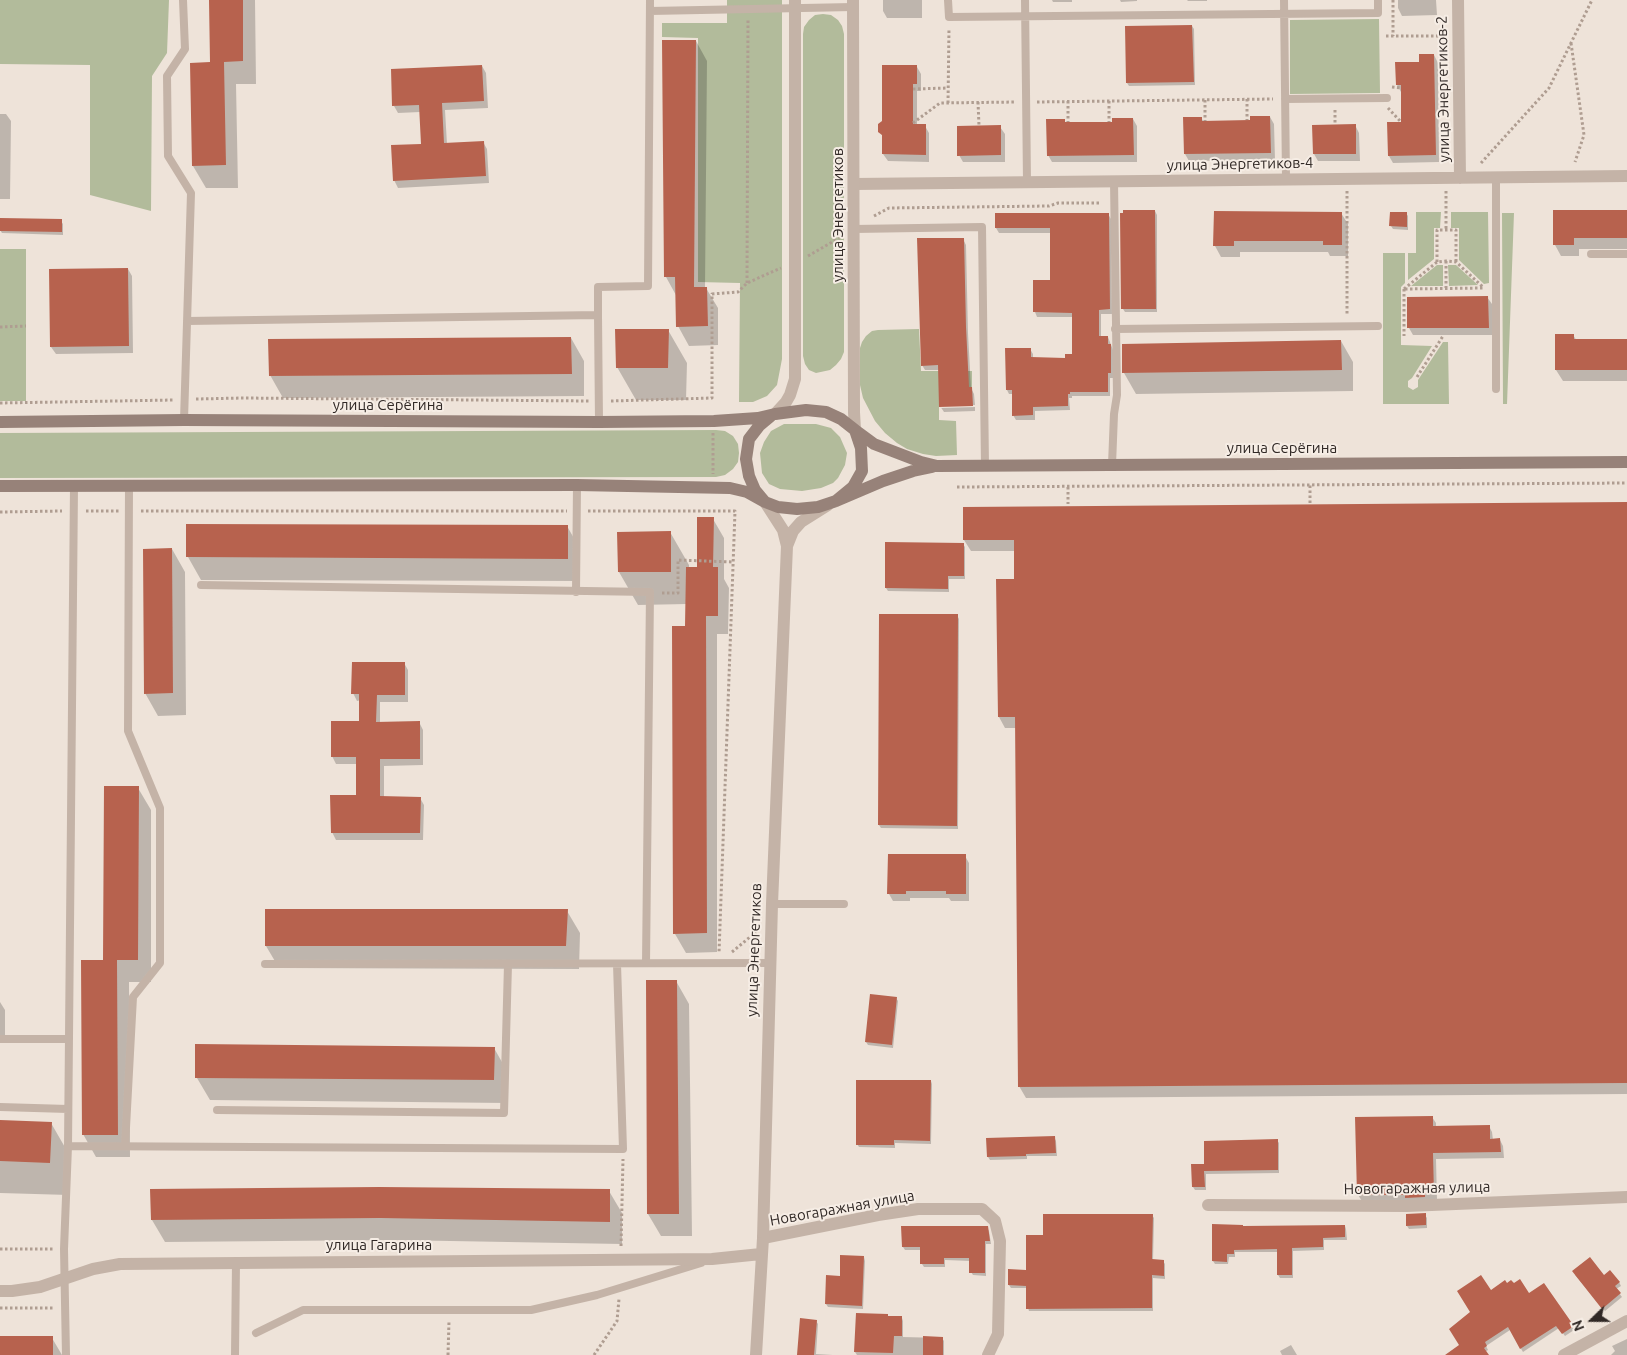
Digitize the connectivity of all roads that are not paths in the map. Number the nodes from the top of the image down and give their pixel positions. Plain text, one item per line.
1 (183, 0) edge
2 (650, 0) edge
3 (682, 0) edge
4 (948, 0) edge
5 (1024, 0) edge
6 (1284, 0) edge
7 (1378, 0) edge
8 (1458, 0) edge
9 (795, 4) edge
10 (853, 4) edge
11 (683, 10) junction
12 (650, 11) junction
13 (1284, 14) junction
14 (1025, 16) junction
15 (1387, 98) road end
16 (1285, 99) junction
17 (1627, 176) edge
18 (1496, 177) junction
19 (1460, 178) junction
20 (1286, 179) junction
21 (1114, 181) junction
22 (1027, 182) junction
23 (854, 184) junction
24 (849, 232) junction
25 (1591, 254) dead end
26 (1627, 254) edge
27 (598, 315) junction
28 (187, 321) junction
29 (1378, 326) dead end
30 (1115, 329) junction
31 (1496, 389) dead end
32 (775, 414) junction
33 (184, 420) junction
34 (0, 422) edge
35 (599, 422) junction
36 (855, 430) junction
37 (1627, 462) edge
38 (1112, 465) junction
39 (937, 466) junction
40 (985, 466) junction
41 (576, 485) junction
42 (0, 486) edge
43 (74, 486) junction
44 (129, 486) junction
45 (836, 501) junction
46 (765, 502) junction
47 (787, 546) junction
48 (201, 585) dead end
49 (576, 592) junction
50 (772, 904) junction
51 (844, 904) dead end
52 (646, 963) junction
53 (770, 963) junction
54 (265, 964) dead end
55 (508, 964) junction
56 (617, 964) junction
57 (0, 1039) edge
58 (69, 1039) junction
59 (0, 1107) edge
60 (68, 1109) junction
61 (217, 1110) dead end
62 (68, 1146) junction
63 (125, 1146) junction
64 (1627, 1197) edge
65 (1208, 1205) dead end
66 (763, 1238) junction
67 (761, 1254) junction
68 (712, 1259) junction
69 (236, 1262) junction
70 (66, 1279) junction
71 (0, 1291) edge
72 (1627, 1321) edge
73 (256, 1333) dead end
74 (66, 1355) edge
75 (235, 1355) edge
76 (756, 1355) edge
77 (988, 1355) edge
78 (1564, 1355) edge

1 - 28 lane
2 - 12 lane
3 - 11 lane
4 - 14 lane
5 - 14 lane
6 - 13 lane
7 - 13 lane
8 - 19 street, улица Энергетиков-2
9 - 10 lane
9 - 11 lane
9 - 32 street
10 - 23 street, улица Энергетиков
11 - 12 lane
12 - 27 lane
13 - 14 lane
13 - 16 lane
14 - 22 lane
15 - 16 lane
16 - 20 lane
17 - 18 street, улица Энергетиков-4
18 - 19 street, улица Энергетиков-4
18 - 31 lane
19 - 20 street, улица Энергетиков-4
20 - 21 street, улица Энергетиков-4
21 - 22 street, улица Энергетиков-4
21 - 30 lane
22 - 23 street, улица Энергетиков-4
23 - 24 street, улица Энергетиков
24 - 36 street, улица Энергетиков
24 - 40 lane
25 - 26 lane
27 - 28 lane
27 - 35 lane
28 - 33 lane
29 - 30 lane
30 - 38 lane
32 - 35 main road, улица Серёгина
32 - 36 main road
32 - 46 main road
33 - 34 main road, улица Серёгина
33 - 35 main road, улица Серёгина
36 - 39 main road
36 - 45 main road
37 - 38 main road, улица Серёгина
38 - 40 main road, улица Серёгина
39 - 40 main road, улица Серёгина
39 - 45 main road
41 - 44 main road
41 - 46 main road
41 - 49 lane
42 - 43 main road
43 - 44 main road
43 - 58 lane
44 - 63 lane
45 - 46 main road
45 - 47 street
46 - 47 street
47 - 50 street, улица Энергетиков
48 - 49 lane
49 - 52 lane
50 - 51 lane
50 - 53 street, улица Энергетиков
52 - 53 lane
52 - 56 lane
53 - 66 street, улица Энергетиков
54 - 55 lane
55 - 56 lane
55 - 61 lane
56 - 63 lane
57 - 58 lane
58 - 60 lane
59 - 60 lane
60 - 62 lane
62 - 63 lane
62 - 70 lane
64 - 65 street, Новогаражная улица
66 - 67 street, улица Энергетиков
66 - 77 street, Новогаражная улица
67 - 68 street, улица Гагарина
67 - 76 street, улица Энергетиков
68 - 69 street, улица Гагарина
68 - 73 lane
69 - 70 street, улица Гагарина
69 - 75 lane
70 - 71 street, улица Гагарина
70 - 74 lane
72 - 78 street

